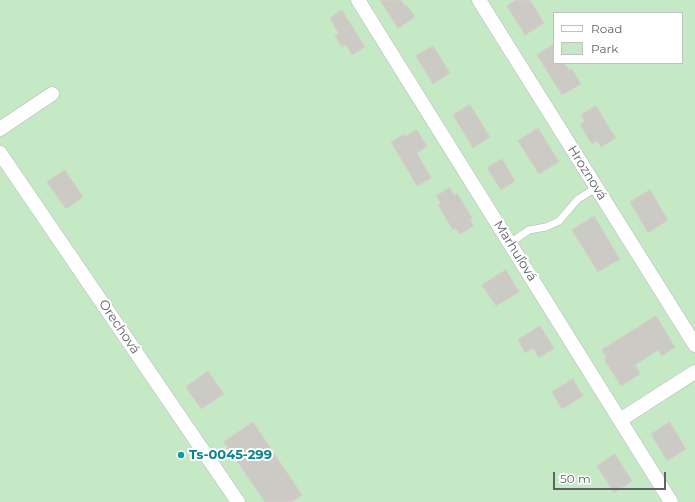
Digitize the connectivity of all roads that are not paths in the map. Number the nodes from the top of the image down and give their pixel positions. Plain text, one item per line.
1 (358, 0) edge
2 (479, 0) edge
3 (52, 94) dead end
4 (0, 129) edge
5 (0, 153) edge
6 (596, 188) junction
7 (510, 243) junction
8 (695, 345) edge
9 (695, 372) edge
10 (620, 420) junction
11 (238, 502) edge
12 (671, 502) edge

1 - 7 street, Marhuľová
2 - 6 street, Hroznová
3 - 4 street
5 - 11 street, Orechová
6 - 7 lane
6 - 8 street, Hroznová
7 - 10 street, Marhuľová
9 - 10 street
10 - 12 street, Marhuľová

